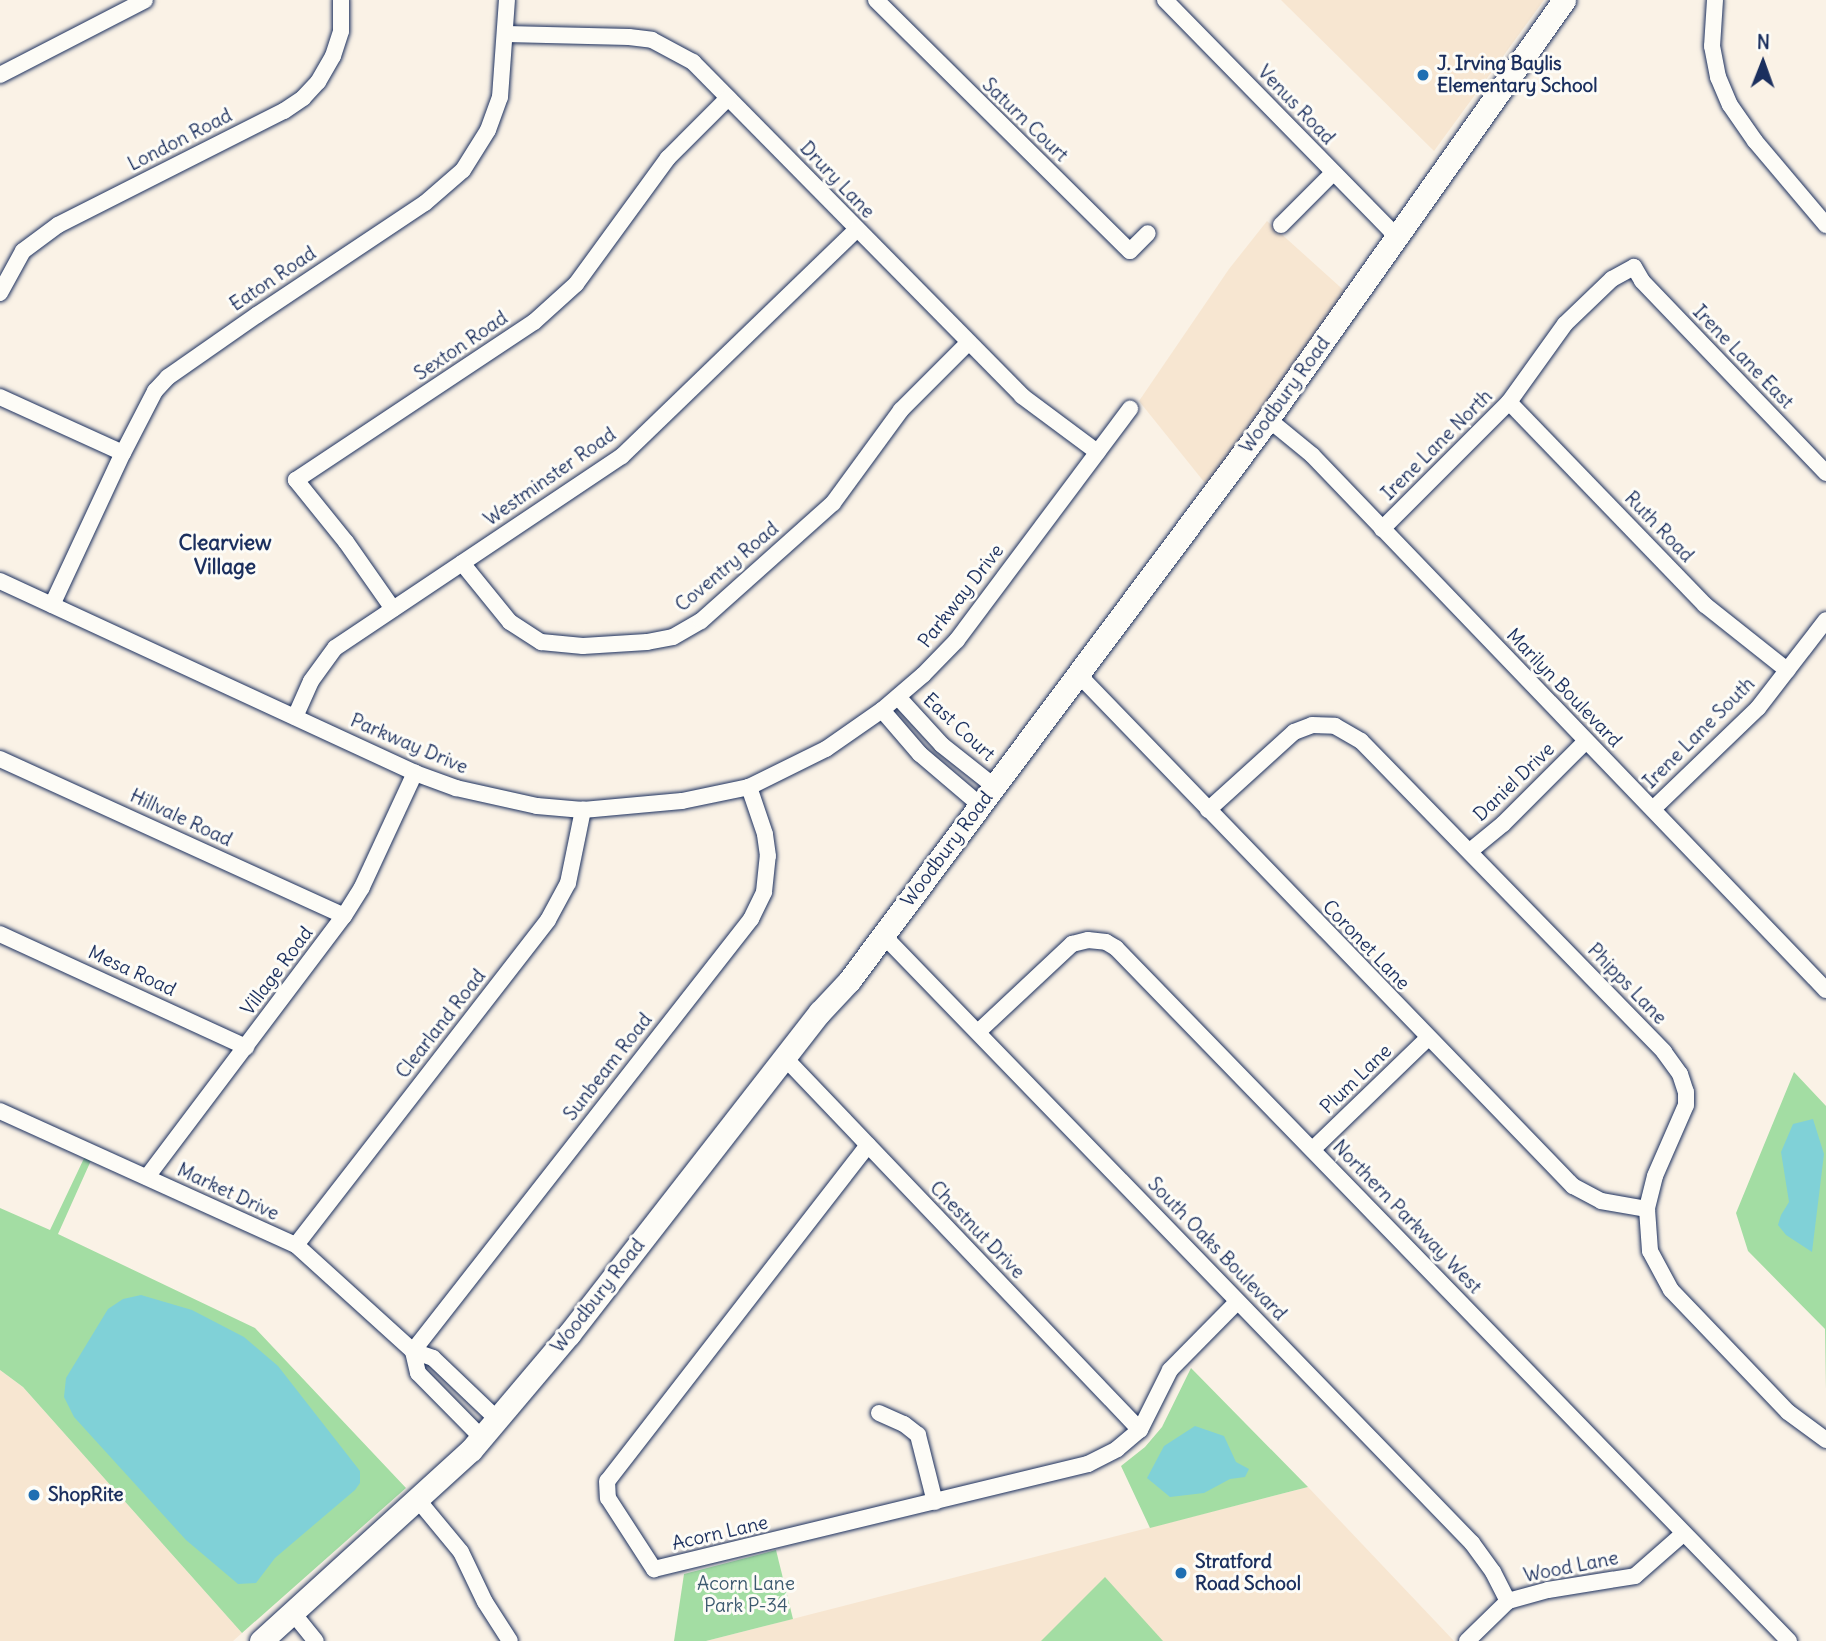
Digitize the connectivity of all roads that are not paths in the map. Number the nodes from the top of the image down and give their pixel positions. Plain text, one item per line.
1 (145, 0) edge
2 (341, 0) edge
3 (507, 0) edge
4 (876, 0) edge
5 (1164, 0) edge
6 (1564, 0) edge
7 (1715, 0) edge
8 (506, 34) junction
9 (0, 75) edge
10 (728, 97) junction
11 (1333, 173) junction
12 (1281, 225) dead end
13 (1826, 225) edge
14 (856, 230) junction
15 (1147, 233) dead end
16 (1398, 238) junction
17 (1634, 267) joint
18 (0, 293) edge
19 (968, 343) junction
20 (0, 397) edge
21 (1509, 402) junction
22 (1130, 409) dead end
23 (1268, 419) junction
24 (1097, 452) junction
25 (123, 453) junction
26 (1826, 472) edge
27 (1382, 529) junction
28 (462, 563) junction
29 (0, 581) edge
30 (52, 605) junction
31 (393, 609) junction
32 (1826, 620) edge
33 (1787, 670) junction
34 (1077, 673) junction
35 (898, 697) junction
36 (882, 710) junction
37 (295, 717) junction
38 (1586, 741) junction
39 (0, 759) edge
40 (415, 773) junction
41 (750, 786) junction
42 (994, 786) junction
43 (980, 804) junction
44 (1653, 809) junction
45 (583, 810) junction
46 (1208, 810) junction
47 (1469, 851) junction
48 (344, 916) junction
49 (0, 934) edge
50 (883, 935) junction
51 (1826, 990) edge
52 (978, 1032) junction
53 (1427, 1039) junction
54 (246, 1047) junction
55 (785, 1058) junction
56 (0, 1111) edge
57 (868, 1145) junction
58 (1313, 1149) junction
59 (147, 1177) junction
60 (1647, 1209) junction
61 (296, 1245) junction
62 (1237, 1302) junction
63 (413, 1350) junction
64 (879, 1413) dead end
65 (498, 1419) junction
66 (1140, 1430) junction
67 (482, 1438) junction
68 (1826, 1440) edge
69 (418, 1500) junction
70 (935, 1502) junction
71 (1683, 1534) junction
72 (1508, 1601) junction
73 (293, 1613) junction
74 (261, 1641) edge
75 (316, 1641) edge
76 (510, 1641) edge
77 (1467, 1641) edge
78 (1789, 1641) edge

1 - 9 street
2 - 18 street, London Road
3 - 8 street, Eaton Road
4 - 15 street, Saturn Court
5 - 11 street, Venus Road
6 - 16 main road, Woodbury Road
7 - 13 street
8 - 10 street, Drury Lane
8 - 25 street, Eaton Road
10 - 14 street, Drury Lane
10 - 31 street, Sexton Road
11 - 12 street
11 - 16 street, Venus Road
14 - 19 street, Drury Lane
14 - 28 street, Westminster Road
16 - 23 main road, Woodbury Road
17 - 21 street, Irene Lane North
17 - 26 street, Irene Lane East
19 - 24 street, Drury Lane
19 - 28 street, Coventry Road
20 - 25 street
21 - 27 street, Irene Lane North
21 - 33 street, Ruth Road
22 - 24 street, Parkway Drive
23 - 27 street, Marilyn Boulevard
23 - 34 main road, Woodbury Road
24 - 35 street, Parkway Drive
25 - 30 street, Eaton Road
27 - 38 street, Marilyn Boulevard
28 - 31 street, Westminster Road
29 - 30 street, Parkway Drive
30 - 37 street, Parkway Drive
31 - 37 street, Westminster Road
32 - 33 street, Irene Lane South
33 - 44 street, Irene Lane South
34 - 42 main road, Woodbury Road
34 - 46 street, Coronet Lane
35 - 36 street, Parkway Drive
35 - 42 street, East Court
36 - 41 street, Parkway Drive
36 - 43 street
37 - 40 street, Parkway Drive
38 - 44 street, Marilyn Boulevard
38 - 47 street, Daniel Drive
39 - 48 street, Hillvale Road
40 - 45 street, Parkway Drive
40 - 48 street, Village Road
41 - 45 street, Parkway Drive
41 - 63 street, Sunbeam Road
42 - 43 main road, Woodbury Road
43 - 50 main road, Woodbury Road
44 - 51 street, Marilyn Boulevard
45 - 61 street, Clearland Road
46 - 47 street, Phipps Lane
46 - 53 street, Coronet Lane
47 - 60 street, Phipps Lane
48 - 54 street, Village Road
49 - 54 street, Mesa Road
50 - 52 street, South Oaks Boulevard
50 - 55 main road, Woodbury Road
52 - 58 street, Northern Parkway West
52 - 62 street, South Oaks Boulevard
53 - 58 street, Plum Lane
53 - 60 street, Coronet Lane
54 - 59 street, Village Road
55 - 57 street, Chestnut Drive
55 - 65 main road, Woodbury Road
56 - 59 street, Market Drive
57 - 66 street, Chestnut Drive
57 - 70 street, Acorn Lane
58 - 71 street, Northern Parkway West
59 - 61 street, Market Drive
60 - 68 street, Phipps Lane
61 - 63 street, Market Drive
62 - 66 street, Acorn Lane
62 - 72 street, South Oaks Boulevard
63 - 65 street, Market Drive
63 - 67 street, Market Drive
64 - 70 street
65 - 67 main road, Woodbury Road
66 - 70 street, Acorn Lane
67 - 69 main road, Woodbury Road
69 - 73 main road, Woodbury Road
69 - 76 street
71 - 72 street, Wood Lane
71 - 78 street, Northern Parkway West
72 - 77 street, Wood Lane
73 - 74 main road, Woodbury Road
73 - 75 street

